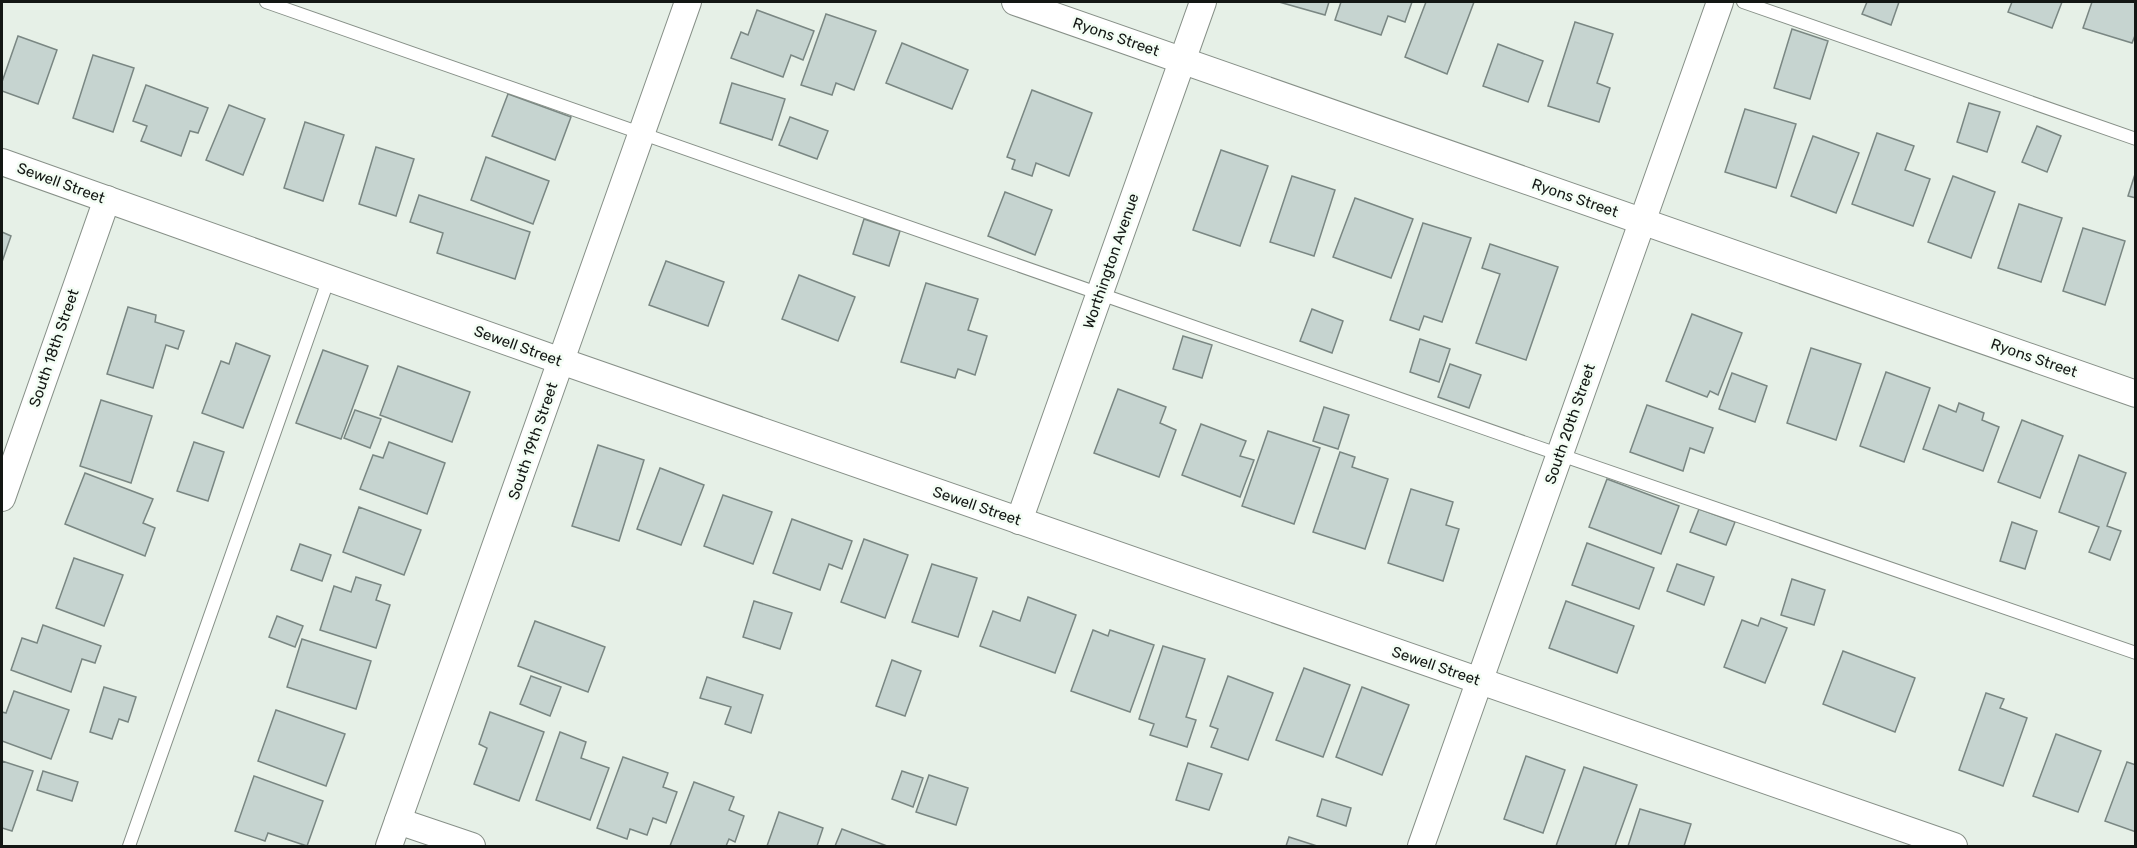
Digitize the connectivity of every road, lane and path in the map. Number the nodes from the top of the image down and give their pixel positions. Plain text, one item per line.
1 (266, 2) edge
2 (688, 2) edge
3 (1015, 2) edge
4 (1203, 2) edge
5 (1720, 2) edge
6 (1743, 2) edge
7 (1182, 60) junction
8 (642, 132) junction
9 (2136, 140) edge
10 (2, 162) edge
11 (107, 199) junction
12 (1642, 221) junction
13 (329, 278) junction
14 (1100, 292) junction
15 (561, 361) junction
16 (2136, 394) edge
17 (1559, 455) junction
18 (2, 498) edge
19 (1019, 521) junction
20 (2136, 653) edge
21 (1479, 681) junction
22 (398, 821) junction
23 (129, 846) edge
24 (389, 846) edge
25 (472, 846) edge
26 (1420, 846) edge
27 (1954, 846) edge

1 - 8 lane
2 - 8 street, South 19th Street
3 - 7 street, Ryons Street
4 - 7 street, Worthington Avenue
5 - 12 street, South 20th Street
6 - 9 lane
7 - 12 street, Ryons Street
7 - 14 street, Worthington Avenue
8 - 14 lane
8 - 15 street, South 19th Street
10 - 11 street, Sewell Street
11 - 13 street, Sewell Street
11 - 18 street, South 18th Street
12 - 16 street, Ryons Street
12 - 17 street, South 20th Street
13 - 15 street, Sewell Street
13 - 23 lane
14 - 17 lane
14 - 19 street, Worthington Avenue
15 - 19 street, Sewell Street
15 - 22 street, South 19th Street
17 - 20 lane
17 - 21 street, South 20th Street
19 - 21 street, Sewell Street
21 - 26 street, South 20th Street
21 - 27 street, Sewell Street
22 - 24 street, South 19th Street
22 - 25 street

